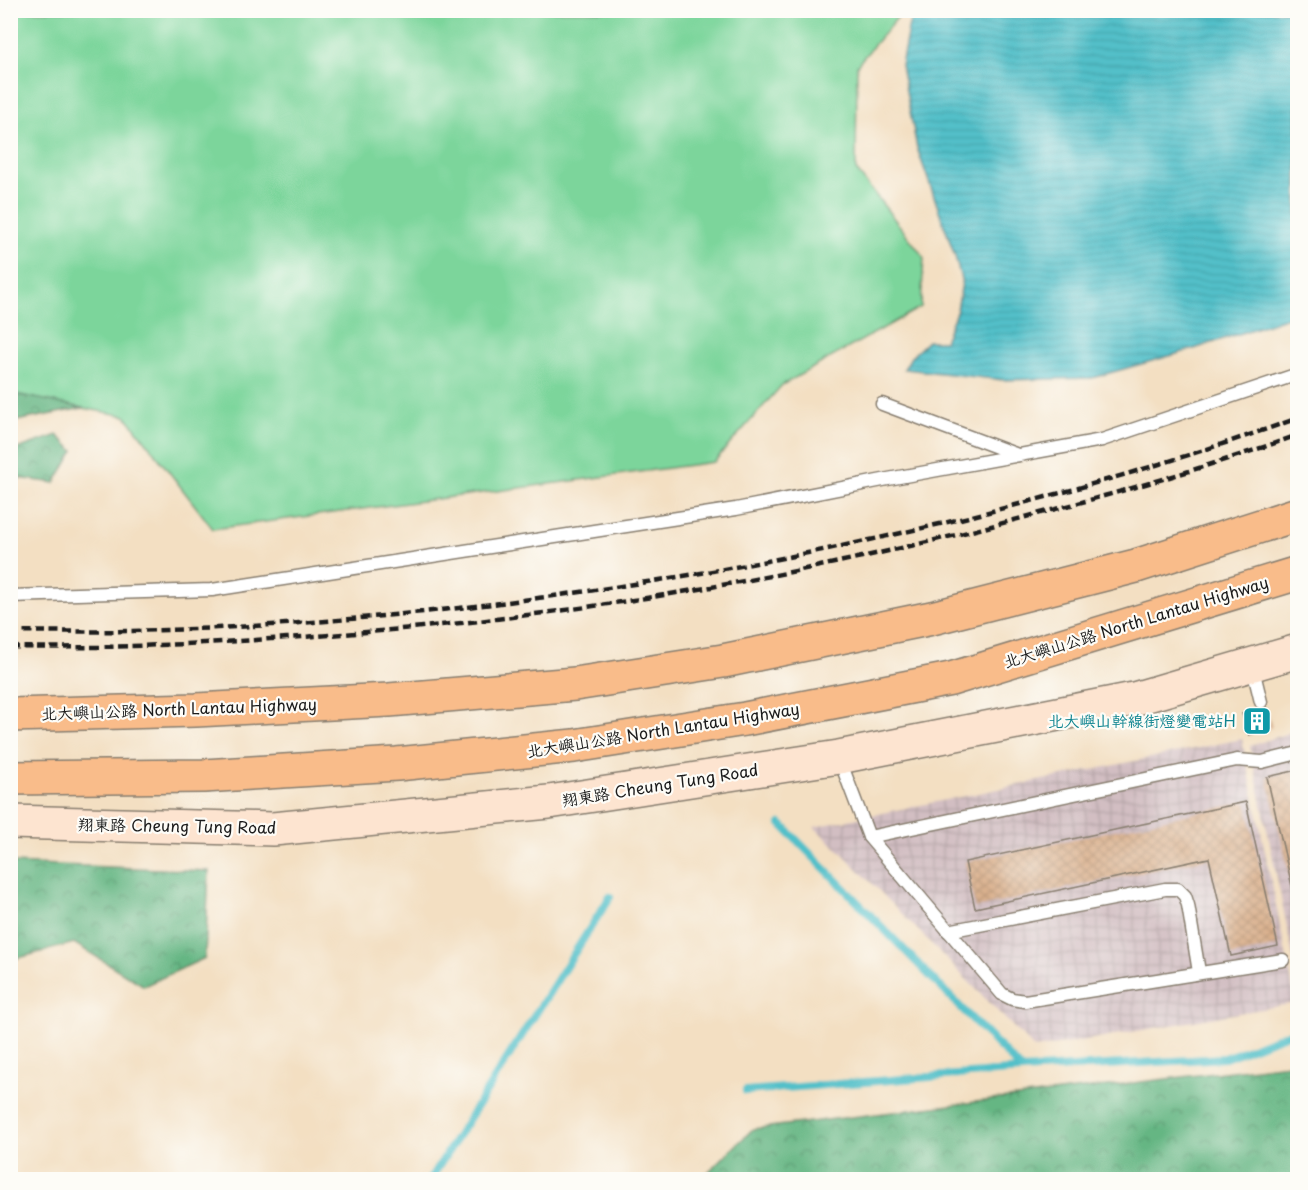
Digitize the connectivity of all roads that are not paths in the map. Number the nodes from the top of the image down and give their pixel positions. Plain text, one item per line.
1 (1298, 374) edge
2 (882, 404) dead end
3 (1020, 455) junction
4 (1298, 514) edge
5 (1298, 573) edge
6 (10, 596) edge
7 (1298, 651) edge
8 (1251, 664) junction
9 (1261, 702) dead end
10 (10, 715) edge
11 (1298, 753) edge
12 (839, 756) junction
13 (10, 778) edge
14 (10, 822) edge
15 (869, 837) junction
16 (948, 931) junction
17 (1283, 960) dead end
18 (1199, 972) junction

1 - 3 lane
2 - 3 lane
3 - 6 lane
4 - 10 highway, 北大嶼山公路 North Lantau Highway
5 - 13 highway, 北大嶼山公路 North Lantau Highway
7 - 8 main road, 翔東路 Cheung Tung Road
8 - 9 lane
8 - 12 main road, 翔東路 Cheung Tung Road
11 - 15 lane
12 - 14 main road, 翔東路 Cheung Tung Road
12 - 15 lane
15 - 16 lane
16 - 18 lane
16 - 18 lane
17 - 18 lane

